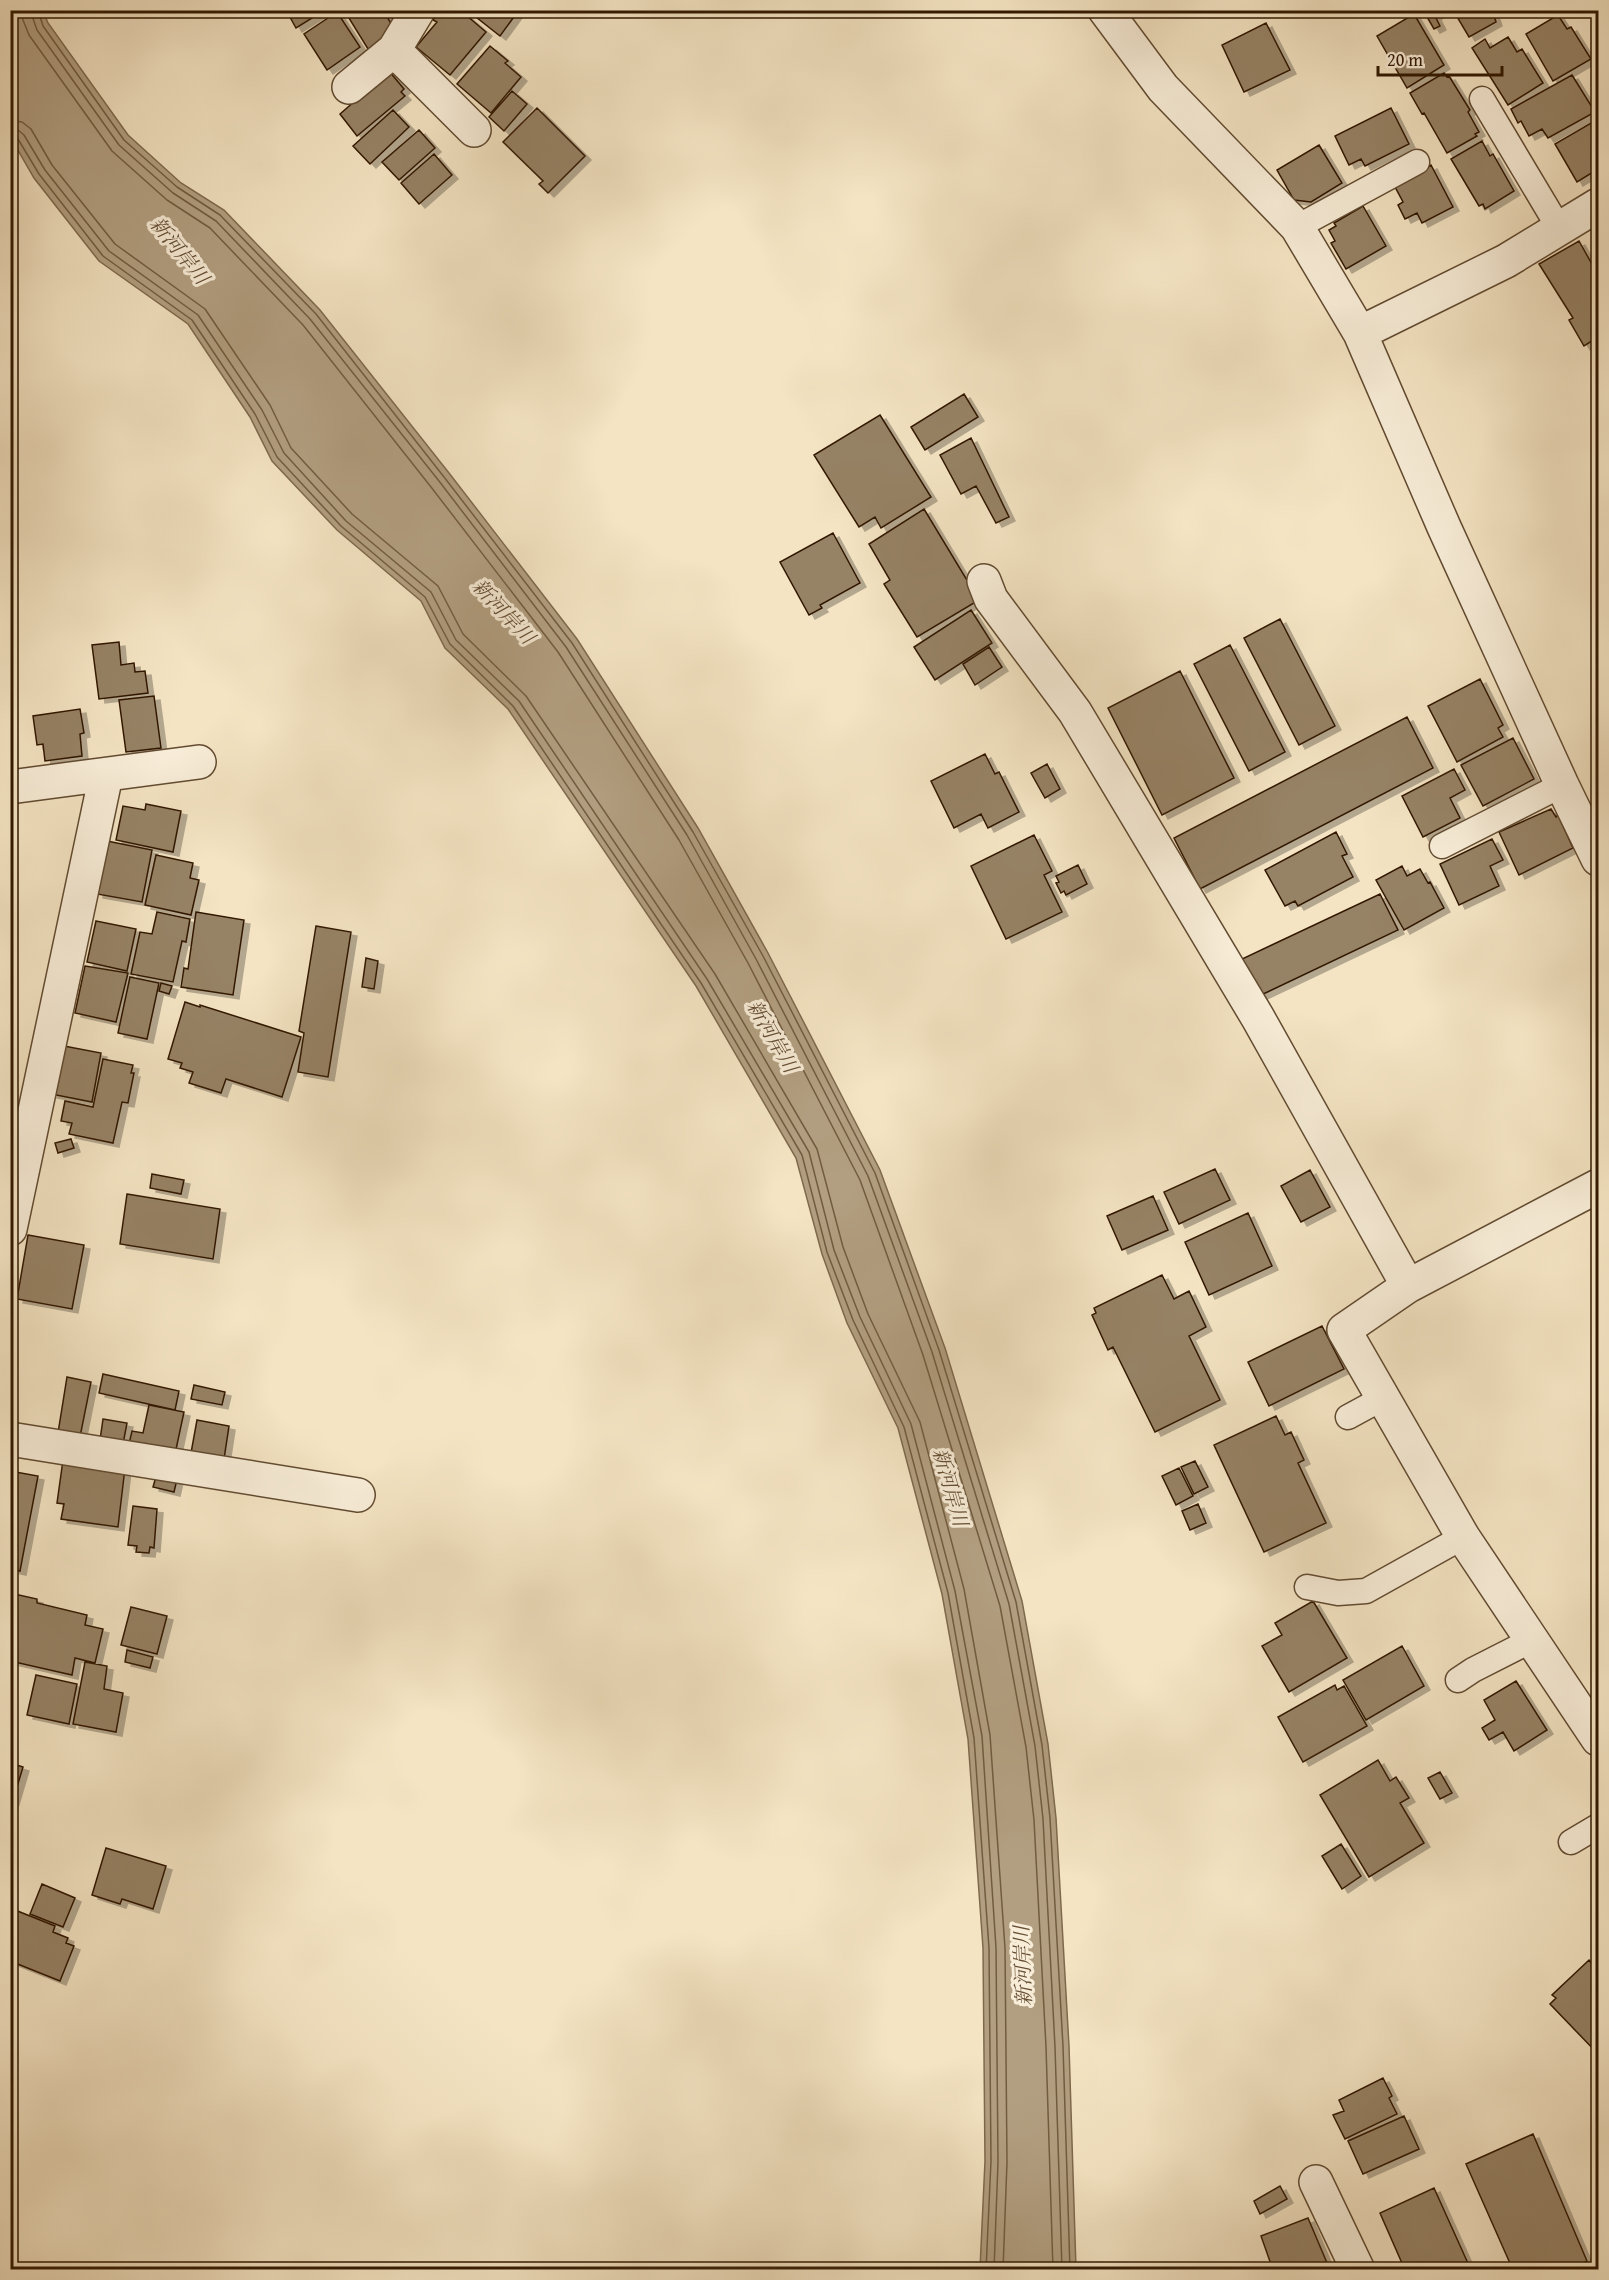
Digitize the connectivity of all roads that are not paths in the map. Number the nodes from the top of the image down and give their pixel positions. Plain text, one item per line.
1 (1105, 10) edge
2 (417, 11) edge
3 (394, 50) junction
4 (349, 87) dead end
5 (1482, 99) dead end
6 (474, 130) dead end
7 (1417, 162) dead end
8 (1599, 205) edge
9 (1297, 228) junction
10 (1559, 228) junction
11 (1360, 333) junction
12 (984, 581) dead end
13 (198, 762) dead end
14 (106, 775) junction
15 (1562, 785) junction
16 (10, 787) edge
17 (1442, 846) dead end
18 (1599, 859) edge
19 (1599, 1186) edge
20 (10, 1229) edge
21 (1408, 1286) junction
22 (1383, 1398) junction
23 (1348, 1417) dead end
24 (10, 1439) edge
25 (358, 1495) dead end
26 (1463, 1537) junction
27 (1307, 1587) dead end
28 (1532, 1640) junction
29 (1458, 1680) dead end
30 (1599, 1739) edge
31 (1599, 1826) edge
32 (1571, 1842) dead end
33 (1316, 2182) dead end
34 (1358, 2270) edge

1 - 9 street
2 - 3 street
3 - 4 street
3 - 6 street
5 - 10 lane
7 - 9 lane
8 - 10 street
9 - 11 street
10 - 11 street
11 - 15 street
12 - 21 street
13 - 14 street
14 - 16 street
14 - 20 street
15 - 17 lane
15 - 18 street
19 - 21 street
21 - 22 street
22 - 23 lane
22 - 26 street
24 - 25 street
26 - 27 lane
26 - 28 street
28 - 29 lane
28 - 30 street
31 - 32 lane
33 - 34 street

